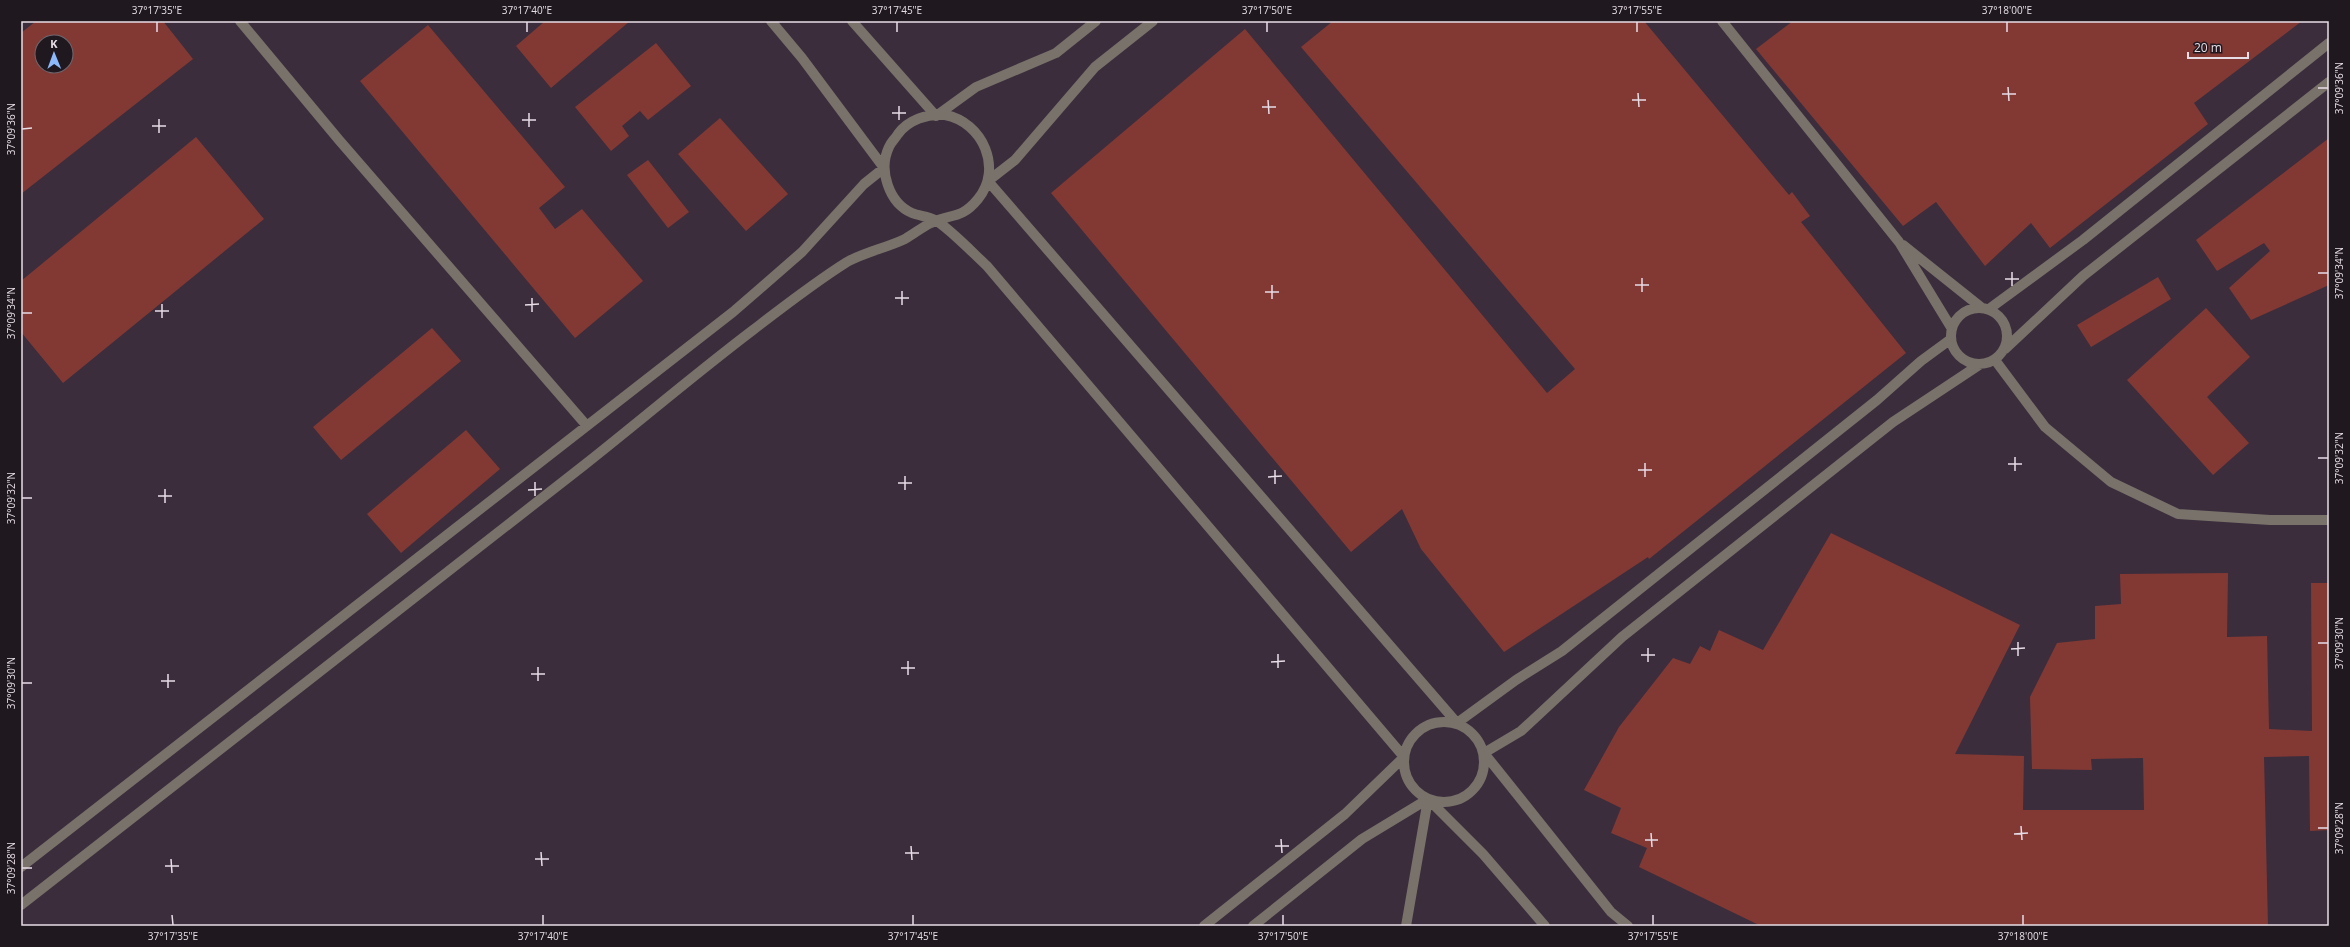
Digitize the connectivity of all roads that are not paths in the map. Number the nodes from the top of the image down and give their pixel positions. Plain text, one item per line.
1 (240, 21) edge
2 (771, 21) edge
3 (852, 21) edge
4 (1096, 21) edge
5 (1153, 21) edge
6 (1722, 21) edge
7 (2329, 43) edge
8 (2329, 82) edge
9 (936, 116) junction
10 (884, 168) junction
11 (988, 181) junction
12 (935, 220) junction
13 (1899, 242) junction
14 (1986, 308) junction
15 (1951, 334) junction
16 (2005, 349) junction
17 (1995, 360) junction
18 (1980, 365) junction
19 (587, 426) junction
20 (2329, 520) edge
21 (1457, 723) junction
22 (1484, 753) junction
23 (1404, 757) junction
24 (1428, 799) junction
25 (21, 868) edge
26 (21, 905) edge
27 (1204, 926) edge
28 (1253, 926) edge
29 (1406, 926) edge
30 (1545, 926) edge
31 (1628, 926) edge

1 - 19 street
2 - 10 street
3 - 9 street
4 - 9 street
5 - 11 street
6 - 13 street
7 - 14 street
8 - 16 street
9 - 10 street
9 - 11 street
10 - 12 street
10 - 19 street
11 - 12 street
11 - 21 street
12 - 23 street
12 - 26 street
13 - 14 street
13 - 15 street
14 - 15 street
14 - 16 street
15 - 18 street
15 - 21 street
16 - 17 street
17 - 18 street
17 - 20 street
18 - 22 street
19 - 25 street
21 - 22 street
21 - 23 street
22 - 24 street
22 - 31 street
23 - 24 street
23 - 27 street
24 - 28 street
24 - 29 street
24 - 30 street

